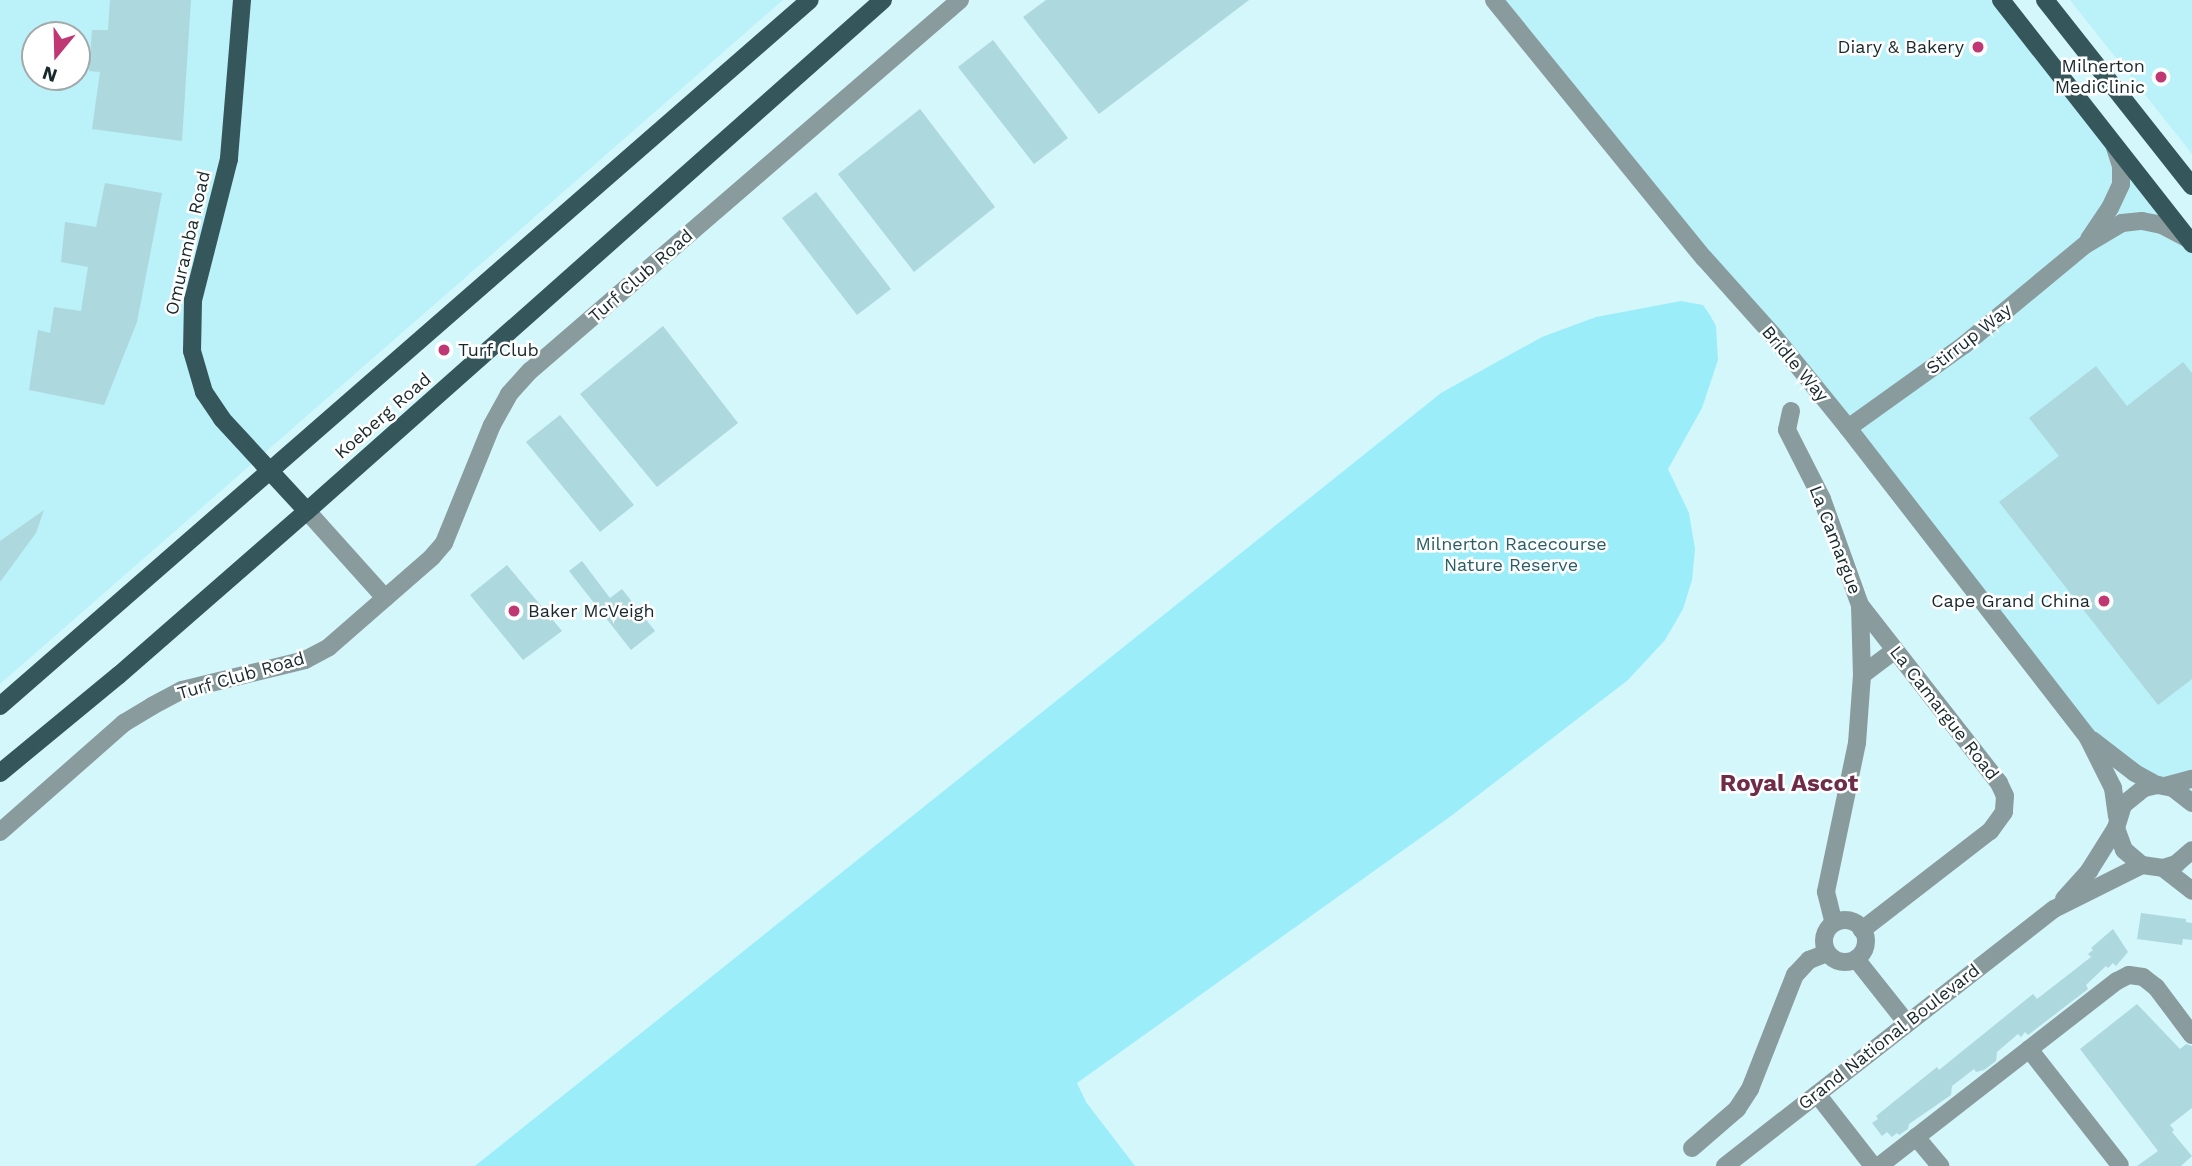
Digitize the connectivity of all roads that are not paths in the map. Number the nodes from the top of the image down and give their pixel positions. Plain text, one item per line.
1 (242, 0) edge
2 (810, 0) edge
3 (883, 0) edge
4 (960, 0) edge
5 (1494, 0) edge
6 (2001, 0) edge
7 (2045, 0) edge
8 (2115, 147) junction
9 (2192, 186) edge
10 (2190, 242) edge
11 (2085, 245) junction
12 (1791, 411) dead end
13 (1848, 428) junction
14 (268, 471) junction
15 (307, 511) junction
16 (385, 598) junction
17 (1860, 605) junction
18 (1895, 650) junction
19 (1862, 675) junction
20 (0, 706) edge
21 (2087, 736) junction
22 (0, 774) edge
23 (2192, 779) edge
24 (2161, 786) junction
25 (2192, 803) edge
26 (2117, 822) junction
27 (0, 832) edge
28 (2192, 850) edge
29 (2142, 865) junction
30 (2163, 868) junction
31 (2192, 891) edge
32 (2054, 909) junction
33 (1834, 923) junction
34 (1862, 930) junction
35 (1827, 953) junction
36 (1856, 959) junction
37 (1906, 1022) junction
38 (2192, 1035) edge
39 (2029, 1049) junction
40 (1817, 1094) junction
41 (1916, 1138) junction
42 (1692, 1148) dead end
43 (2120, 1165) edge
44 (1725, 1166) edge
45 (1873, 1166) edge
46 (1879, 1166) edge
47 (1940, 1166) edge

1 - 14 main road, Omuramba Road
2 - 14 main road, Koeberg Road
3 - 15 main road, Koeberg Road
4 - 16 street, Turf Club Road
5 - 13 street, Bridle Way
6 - 8 main road
7 - 9 main road
8 - 10 main road
8 - 11 street, Stirrup Way
10 - 11 street, Stirrup Way
11 - 13 street, Stirrup Way
12 - 17 street, La Camargue
13 - 21 street, Bridle Way
14 - 15 main road, Omuramba Road
14 - 20 main road, Koeberg Road
15 - 16 street
15 - 22 main road, Koeberg Road
16 - 27 street, Turf Club Road
17 - 18 street, La Camargue Road
17 - 19 street, La Camargue
18 - 19 street
18 - 34 street, La Camargue Road
19 - 33 street, La Camargue
21 - 24 street, Bridle Way
21 - 26 street, Bridle Way
23 - 24 street
24 - 25 street, Bridle Way
24 - 26 street, Grand National Boulevard
26 - 29 street, Bridle Way
26 - 32 street, Grand National Boulevard
28 - 30 street
29 - 30 street
29 - 32 street, Grand National Boulevard
30 - 31 street
32 - 37 street, Grand National Boulevard
33 - 34 street
33 - 35 street, La Camargue
34 - 36 street
35 - 36 street
35 - 42 street
36 - 37 street
37 - 40 street, Grand National Boulevard
38 - 39 street
39 - 41 street
39 - 43 street
40 - 44 street, Grand National Boulevard
40 - 45 street
41 - 46 street
41 - 47 street

